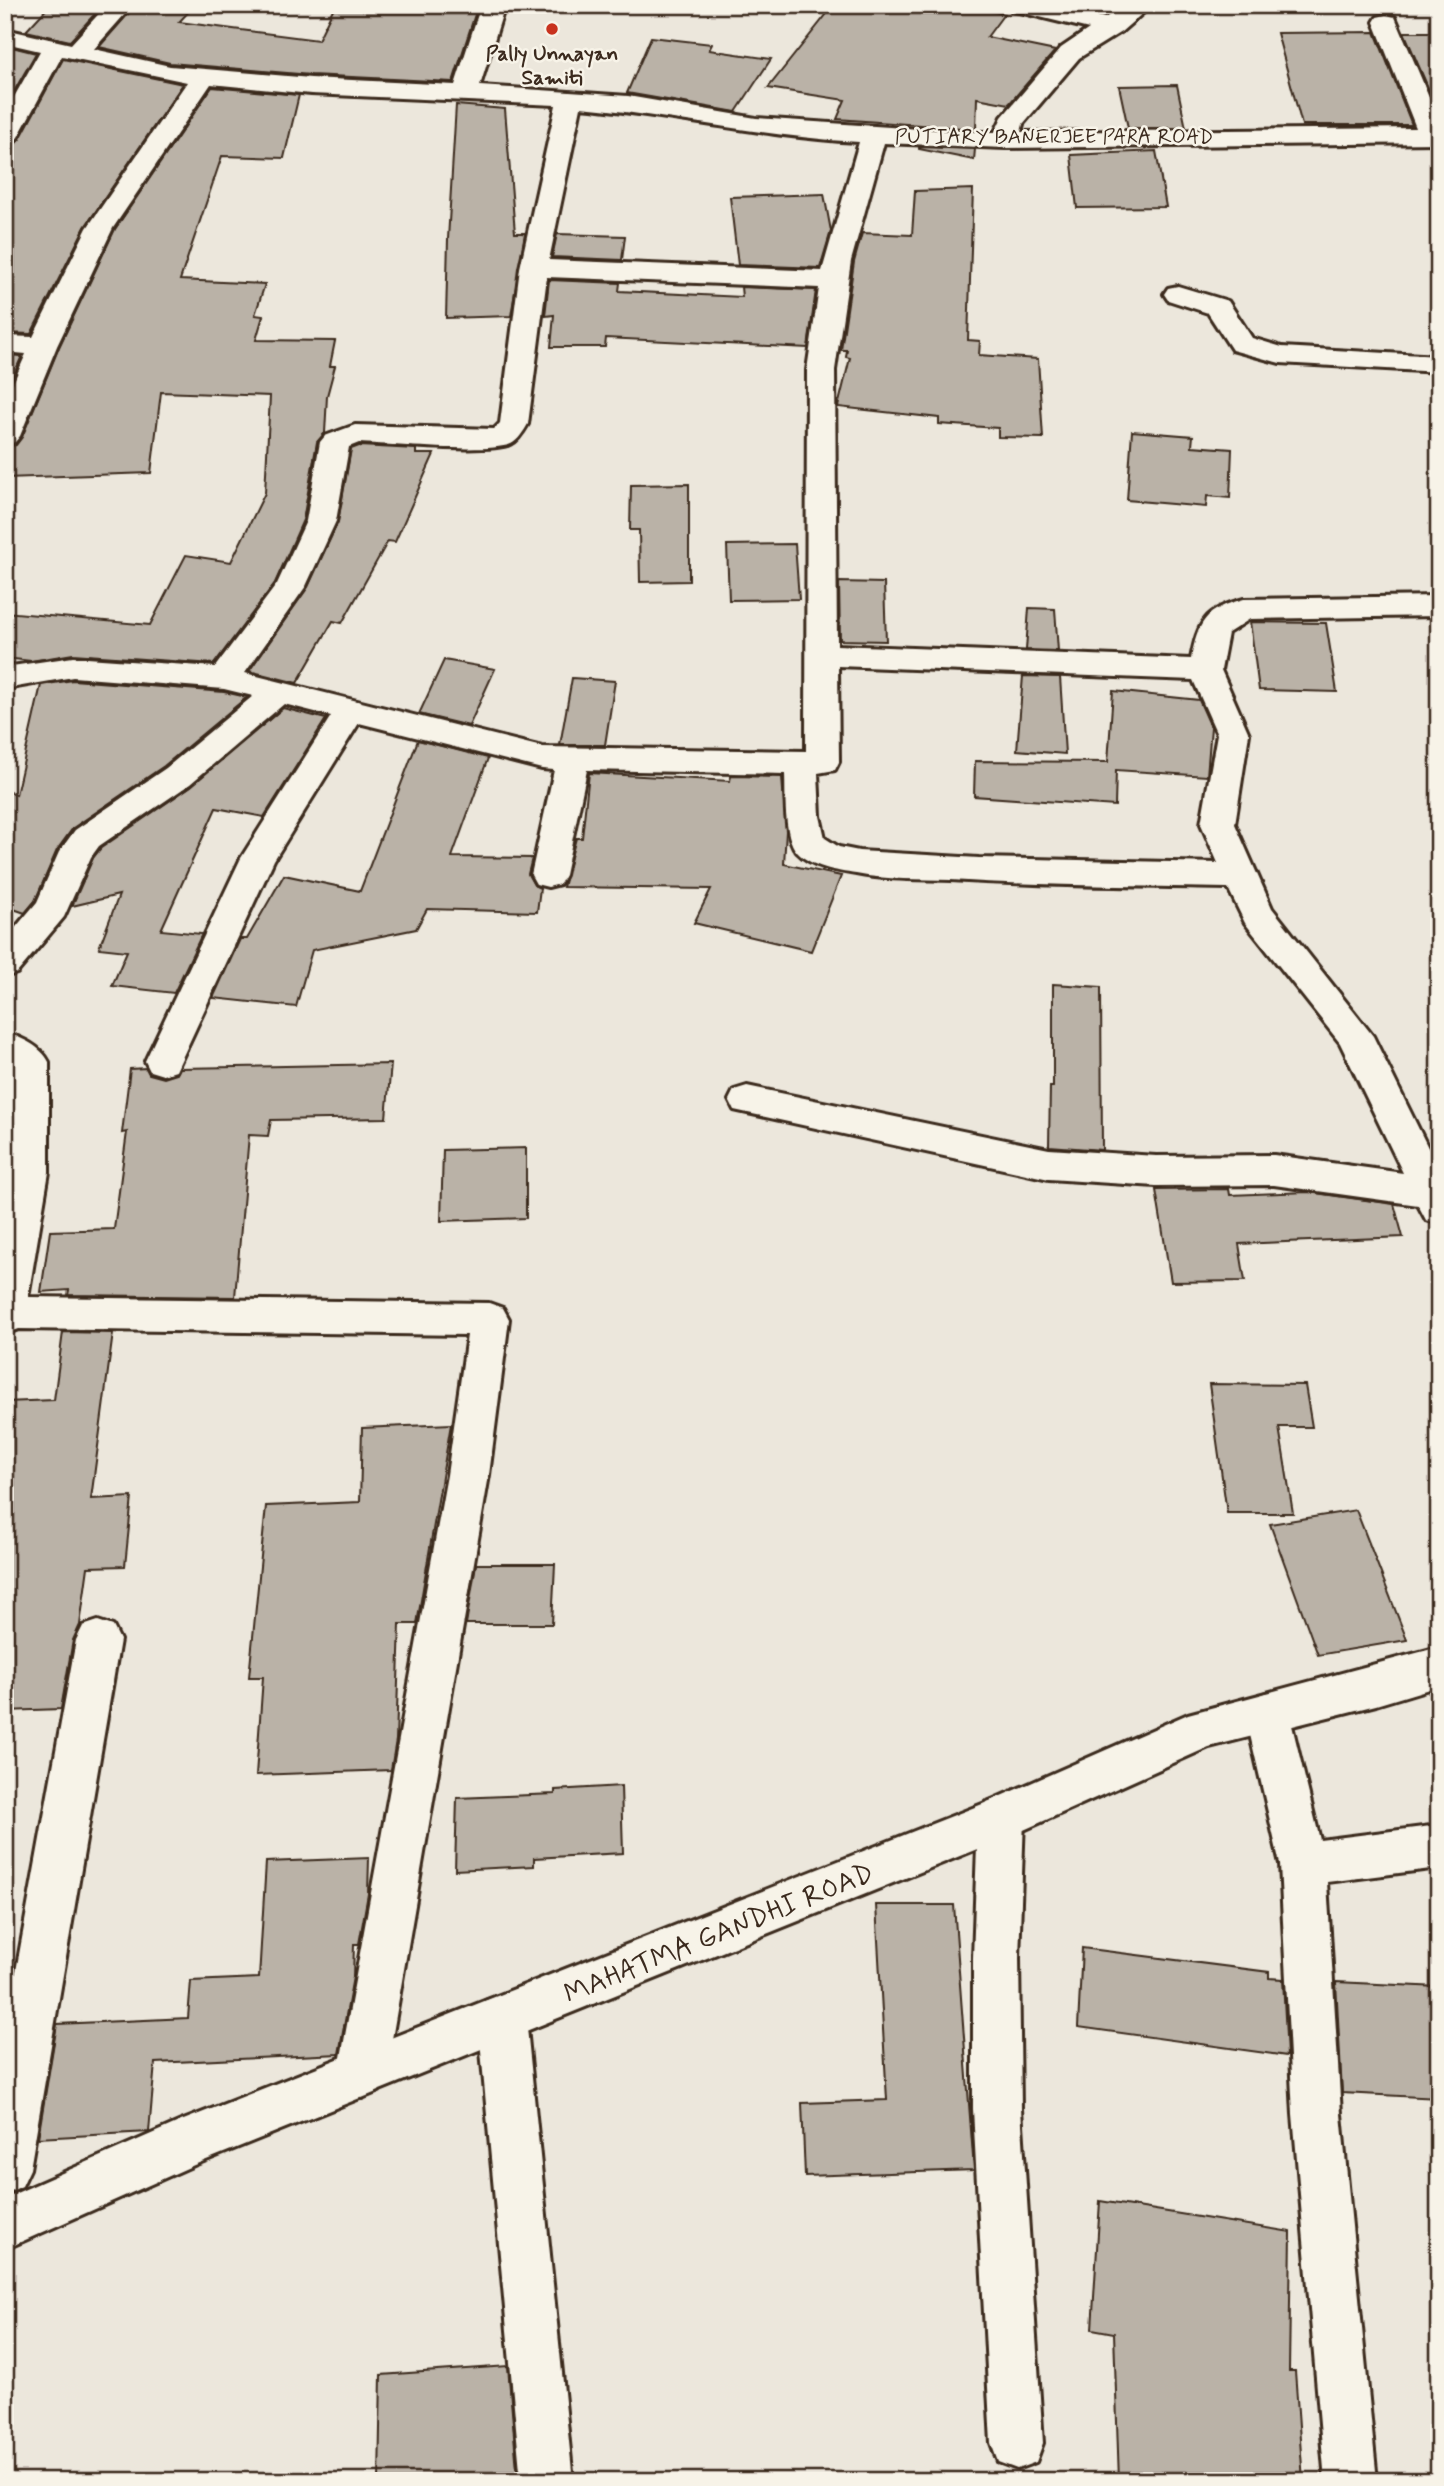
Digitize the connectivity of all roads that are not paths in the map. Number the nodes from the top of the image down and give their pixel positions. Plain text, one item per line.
1 (121, 5) edge
2 (494, 5) edge
3 (1020, 5) edge
4 (1140, 5) edge
5 (1386, 22) dead end
6 (1112, 27) junction
7 (5, 36) edge
8 (66, 49) junction
9 (204, 76) junction
10 (464, 93) junction
11 (570, 98) junction
12 (874, 135) junction
13 (1435, 135) edge
14 (5, 138) edge
15 (1005, 140) junction
16 (534, 268) junction
17 (833, 280) junction
18 (1178, 294) dead end
19 (5, 344) edge
20 (43, 346) junction
21 (1439, 363) edge
22 (5, 436) edge
23 (1439, 606) edge
24 (821, 655) junction
25 (1205, 670) junction
26 (5, 678) edge
27 (224, 678) junction
28 (278, 692) junction
29 (351, 709) junction
30 (573, 759) junction
31 (800, 762) junction
32 (548, 875) dead end
33 (1241, 876) junction
34 (5, 964) edge
35 (5, 1046) edge
36 (163, 1061) dead end
37 (747, 1100) dead end
38 (18, 1172) edge
39 (1436, 1198) edge
40 (6, 1316) edge
41 (98, 1640) dead end
42 (1439, 1666) edge
43 (1267, 1713) junction
44 (1001, 1818) junction
45 (1439, 1846) edge
46 (1303, 1864) junction
47 (502, 2018) junction
48 (362, 2074) junction
49 (5, 2169) edge
50 (5, 2224) edge
51 (1017, 2443) dead end
52 (547, 2481) edge
53 (1351, 2481) edge

1 - 8 street
2 - 10 street
3 - 6 street
4 - 6 street
5 - 13 street
6 - 15 street
7 - 8 street, PUTIARY BANERJEE PARA ROAD
8 - 9 street, PUTIARY BANERJEE PARA ROAD
8 - 14 street
9 - 10 street, PUTIARY BANERJEE PARA ROAD
9 - 20 street
10 - 11 street, PUTIARY BANERJEE PARA ROAD
11 - 12 street, PUTIARY BANERJEE PARA ROAD
11 - 16 street
12 - 15 street, PUTIARY BANERJEE PARA ROAD
12 - 17 street
13 - 15 street, PUTIARY BANERJEE PARA ROAD
16 - 17 street
16 - 27 street
17 - 24 street
18 - 21 street
19 - 20 street
20 - 22 street
23 - 25 street
24 - 25 street
24 - 31 street
25 - 33 street
26 - 27 street
27 - 28 street
28 - 29 street
28 - 34 street
29 - 30 street
29 - 36 street
30 - 31 street
30 - 32 street
31 - 33 street
33 - 39 street
35 - 38 street
37 - 39 street
38 - 40 street
40 - 48 street
41 - 49 street
42 - 43 street, MAHATMA GANDHI ROAD
43 - 44 street, MAHATMA GANDHI ROAD
43 - 46 street
44 - 47 street, MAHATMA GANDHI ROAD
44 - 51 street
45 - 46 street
46 - 53 street
47 - 48 street, MAHATMA GANDHI ROAD
47 - 52 street
48 - 50 street, MAHATMA GANDHI ROAD

